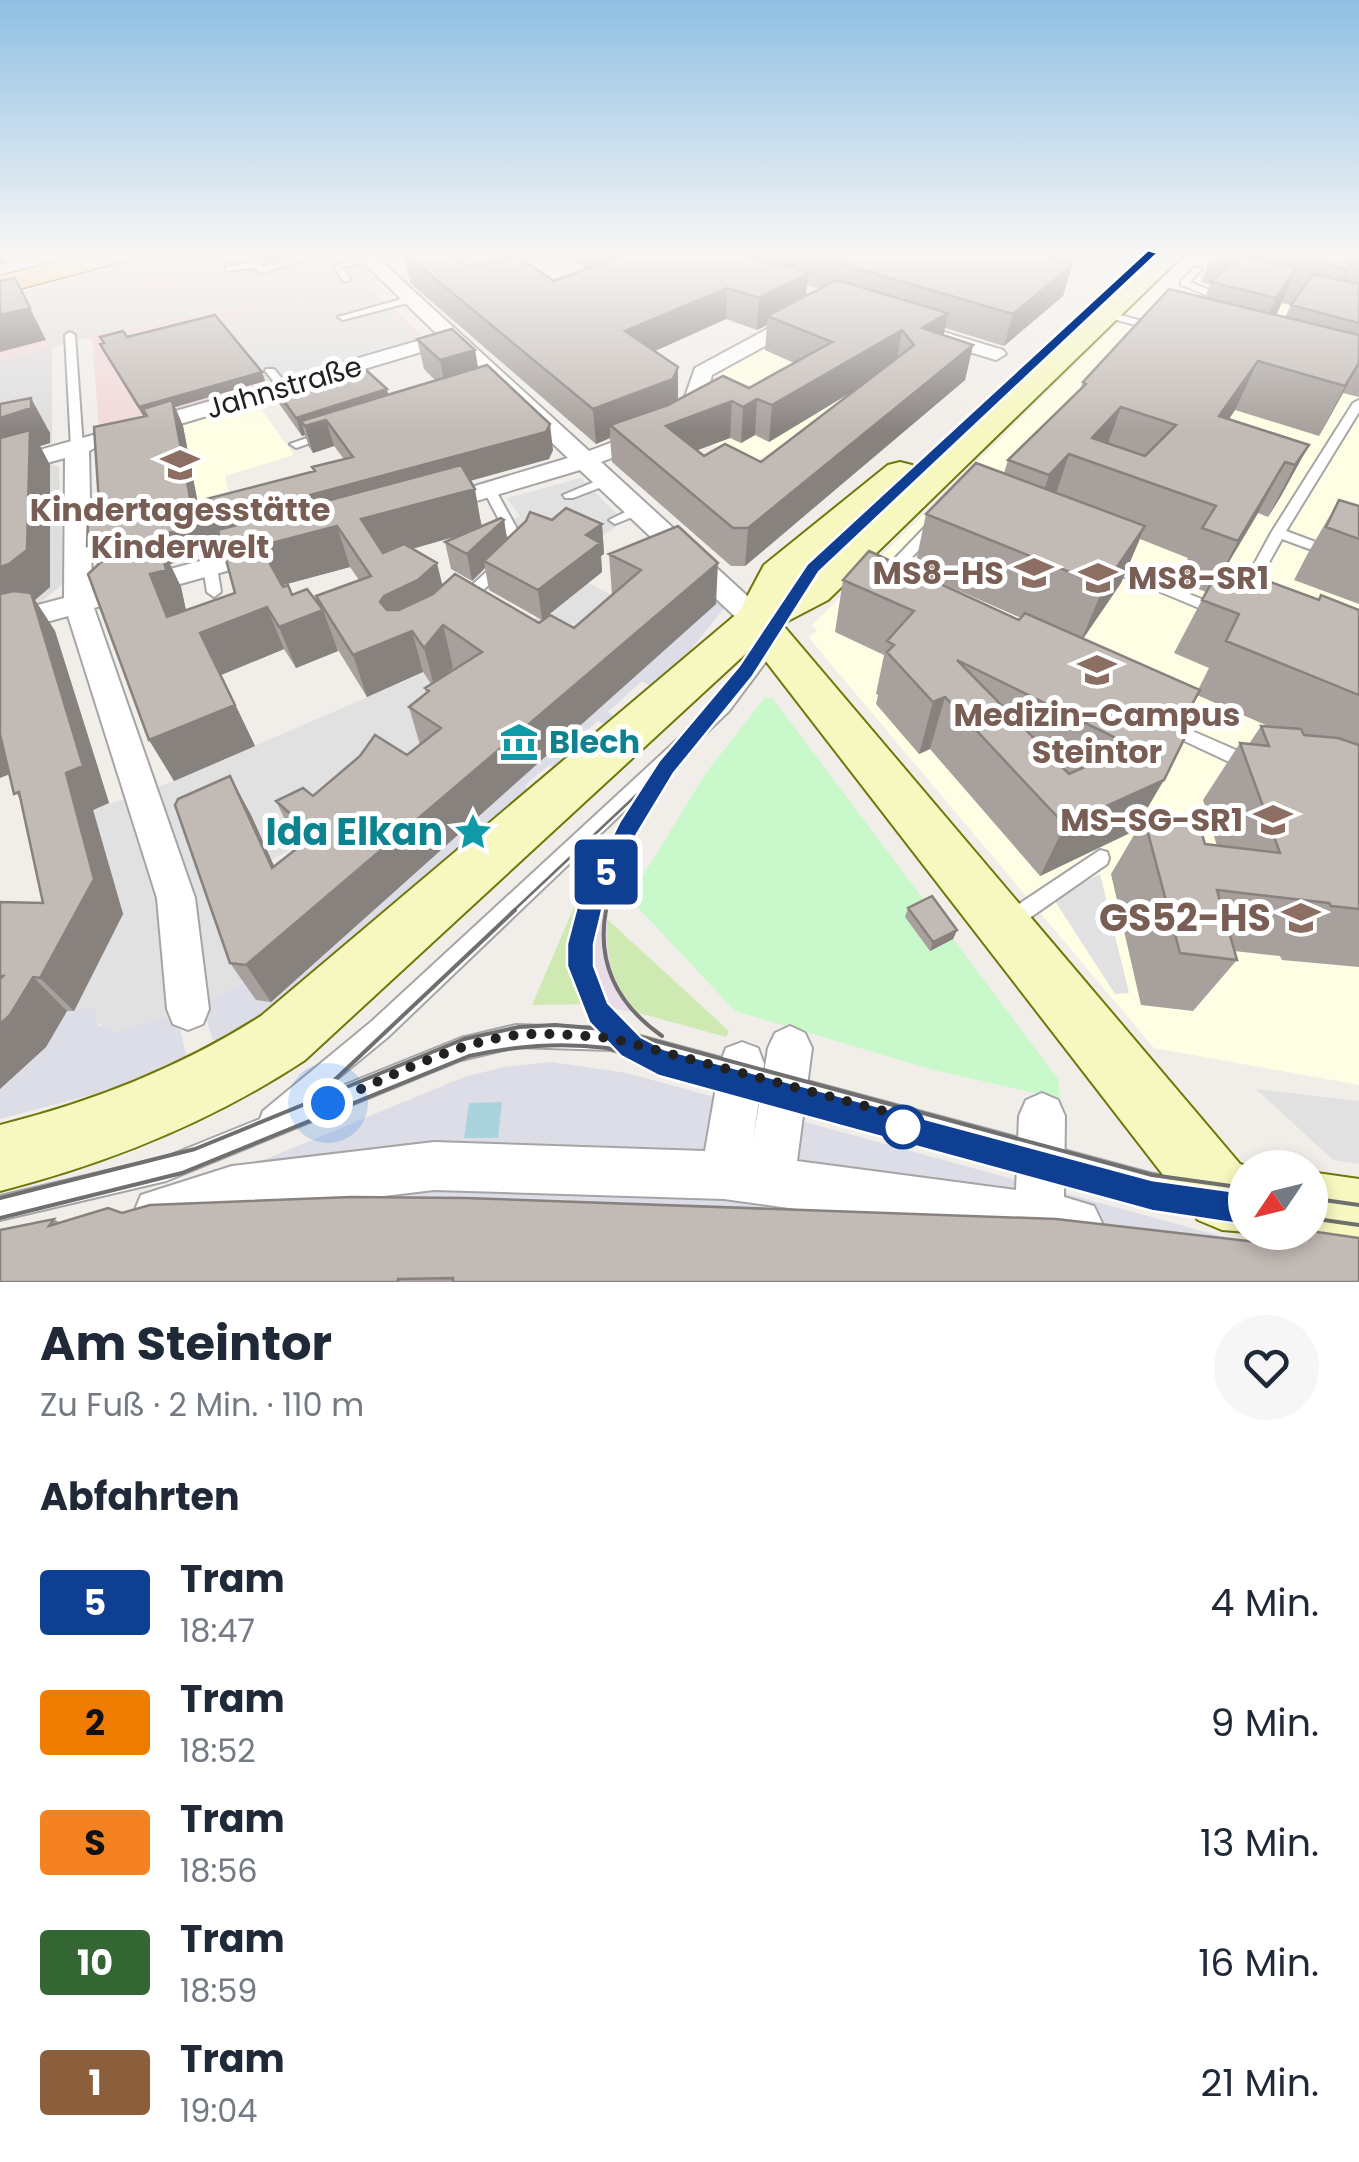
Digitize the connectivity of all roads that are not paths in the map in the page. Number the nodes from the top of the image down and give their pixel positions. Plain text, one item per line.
1 (359, 313) edge
2 (427, 313) edge
3 (812, 313) edge
4 (1065, 313) edge
5 (1104, 314) joint
6 (343, 317) dead end
7 (1149, 326) junction
8 (915, 329) edge
9 (1164, 330) edge
10 (70, 334) dead end
11 (452, 337) junction
12 (1137, 340) edge
13 (969, 346) junction
14 (996, 354) dead end
15 (951, 361) edge
16 (1359, 402) edge
17 (332, 432) edge
18 (296, 444) dead end
19 (77, 446) junction
20 (586, 460) junction
21 (0, 468) edge
22 (608, 480) junction
23 (489, 489) junction
24 (568, 495) dead end
25 (420, 509) edge
26 (942, 519) edge
27 (1278, 534) junction
28 (286, 546) edge
29 (1355, 559) edge
30 (1094, 560) edge
31 (856, 582) junction
32 (890, 595) edge
33 (1242, 601) edge
34 (78, 604) junction
35 (456, 607) edge
36 (1233, 618) edge
37 (0, 625) edge
38 (764, 630) junction
39 (1152, 719) edge
40 (1260, 769) edge
41 (1100, 858) dead end
42 (1004, 926) junction
43 (188, 1009) dead end
44 (763, 1068) junction
45 (1042, 1136) junction
46 (233, 1142) junction
47 (0, 1158) edge
48 (747, 1178) junction
49 (0, 1208) edge
50 (1328, 1210) edge
51 (158, 1212) edge
52 (1359, 1214) edge
53 (1039, 1218) junction
54 (1215, 1224) edge
55 (1117, 1227) edge

1 - 6 lane
2 - 11 street
3 - 20 street
4 - 38 street
5 - 7 lane
5 - 31 street
7 - 9 lane
7 - 12 lane
8 - 13 street
10 - 19 lane
11 - 19 street, Jahnstraße
11 - 20 street
13 - 14 street
13 - 15 lane
16 - 27 lane
17 - 18 lane
19 - 21 street, Jahnstraße
19 - 34 street
20 - 22 street
20 - 23 street
22 - 24 lane
22 - 38 street
23 - 25 street
23 - 35 lane
26 - 31 lane
27 - 29 lane
27 - 33 lane
28 - 34 street
30 - 36 lane
31 - 32 lane
31 - 38 street
34 - 37 street
34 - 43 street
38 - 42 street
38 - 46 lane
38 - 47 street
39 - 40 lane
41 - 42 lane
42 - 54 street
44 - 45 lane
44 - 46 lane
44 - 48 street
45 - 53 street
45 - 54 lane
46 - 49 lane
48 - 51 street
48 - 53 street
50 - 52 street
53 - 55 street

